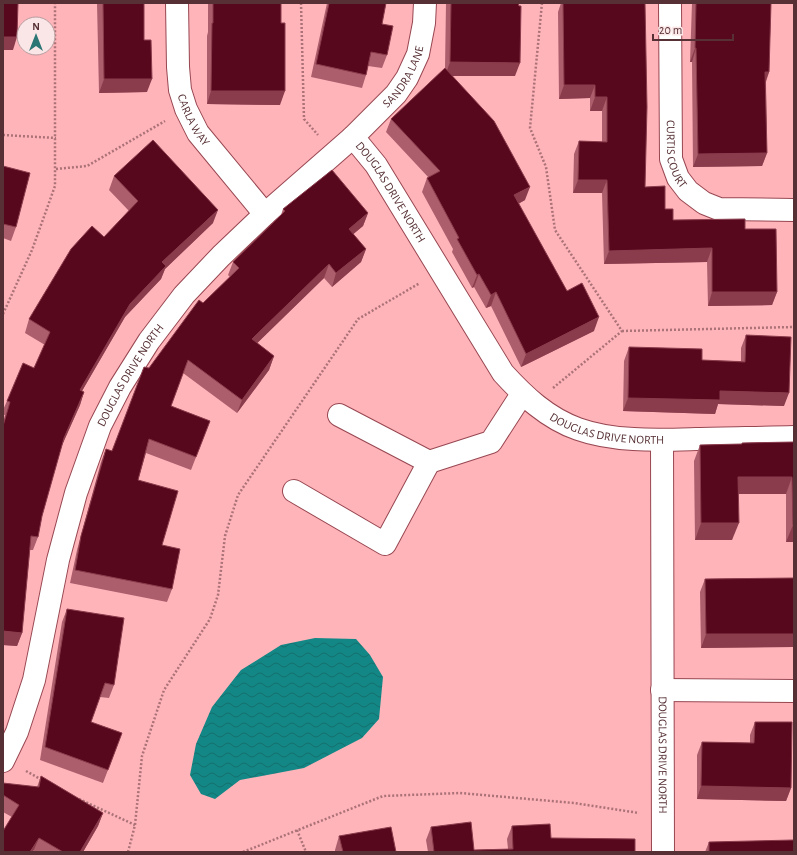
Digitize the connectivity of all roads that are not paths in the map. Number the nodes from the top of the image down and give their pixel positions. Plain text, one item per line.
1 (177, 3) edge
2 (425, 3) edge
3 (670, 3) edge
4 (353, 137) junction
5 (794, 210) edge
6 (265, 214) junction
7 (528, 399) junction
8 (339, 415) dead end
9 (794, 437) edge
10 (662, 440) junction
11 (429, 462) junction
12 (294, 491) dead end
13 (662, 690) junction
14 (794, 691) edge
15 (4, 760) edge
16 (663, 852) edge

1 - 6 street, CARLA WAY
2 - 4 street, SANDRA LANE
3 - 5 street, CURTIS COURT
4 - 6 street, DOUGLAS DRIVE NORTH
4 - 7 street, DOUGLAS DRIVE NORTH
6 - 15 street, DOUGLAS DRIVE NORTH
7 - 10 street, DOUGLAS DRIVE NORTH
7 - 11 street
8 - 11 street
9 - 10 street
10 - 13 street, DOUGLAS DRIVE NORTH
11 - 12 street
13 - 14 street
13 - 16 street, DOUGLAS DRIVE NORTH

